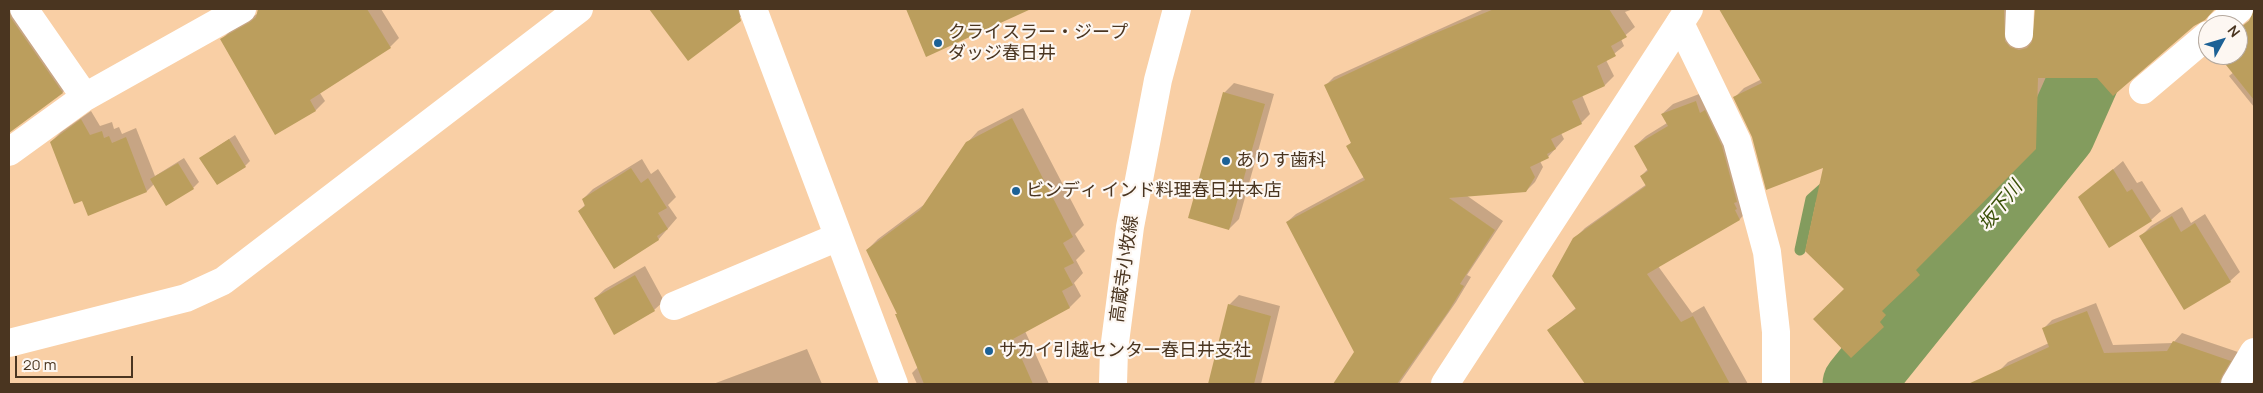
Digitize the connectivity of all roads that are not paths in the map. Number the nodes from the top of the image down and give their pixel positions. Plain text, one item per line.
1 (24, 9) edge
2 (242, 9) edge
3 (579, 9) edge
4 (753, 9) edge
5 (1177, 9) edge
6 (1684, 16) edge
7 (2198, 44) edge
8 (2144, 90) dead end
9 (85, 97) junction
10 (9, 152) edge
11 (838, 237) junction
12 (674, 306) dead end
13 (9, 343) edge
14 (2254, 352) edge
15 (894, 384) edge
16 (1113, 384) edge
17 (1445, 384) edge
18 (1776, 384) edge
19 (2236, 384) edge

1 - 9 street
2 - 9 street
3 - 13 street
4 - 11 street
5 - 16 street, 高蔵寺小牧線
6 - 17 street
6 - 18 street
7 - 8 street
9 - 10 street
11 - 12 street
11 - 15 street
14 - 19 street

